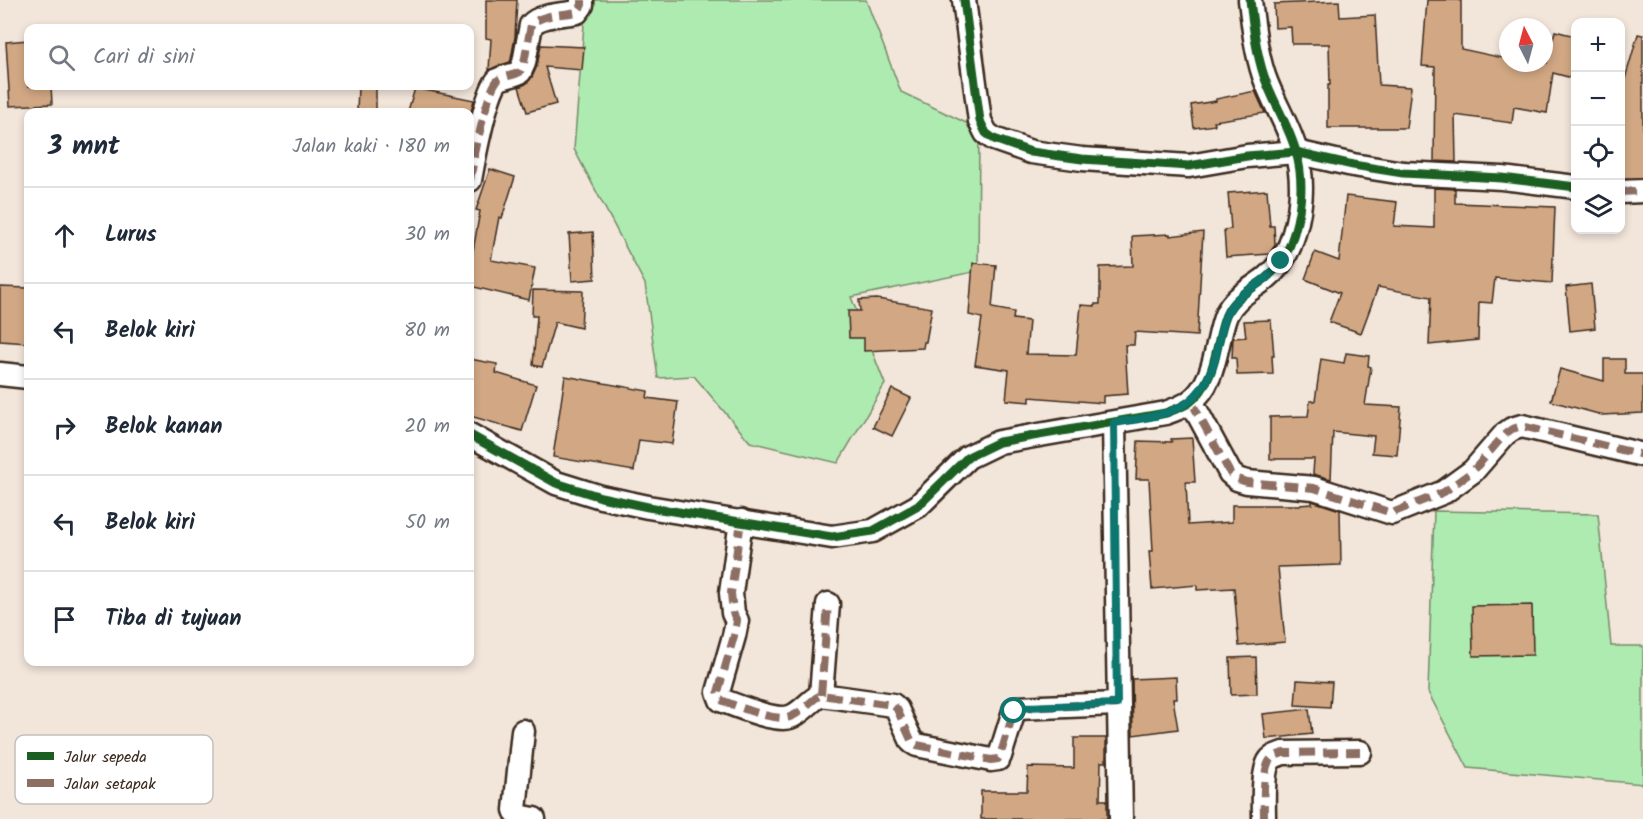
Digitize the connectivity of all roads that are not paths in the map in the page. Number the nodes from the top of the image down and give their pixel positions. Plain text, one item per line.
1 (582, 0) edge
2 (964, 0) edge
3 (1250, 0) edge
4 (1296, 152) junction
5 (474, 163) edge
6 (1571, 187) edge
7 (1643, 191) edge
8 (1625, 192) edge
9 (0, 374) edge
10 (24, 377) edge
11 (1191, 402) junction
12 (1114, 423) junction
13 (474, 437) edge
14 (1643, 454) edge
15 (741, 521) junction
16 (828, 604) dead end
17 (821, 695) junction
18 (1117, 704) junction
19 (523, 731) dead end
20 (1360, 752) dead end
21 (534, 819) edge
22 (1121, 819) edge
23 (1264, 819) edge

1 - 5 street
2 - 4 street
3 - 4 street
4 - 6 street
4 - 11 street
7 - 8 street
9 - 10 street
11 - 12 street
11 - 14 street
12 - 15 street
12 - 18 street
13 - 15 street
15 - 17 street
16 - 17 street
17 - 18 street
18 - 22 street
19 - 21 street
20 - 23 street

